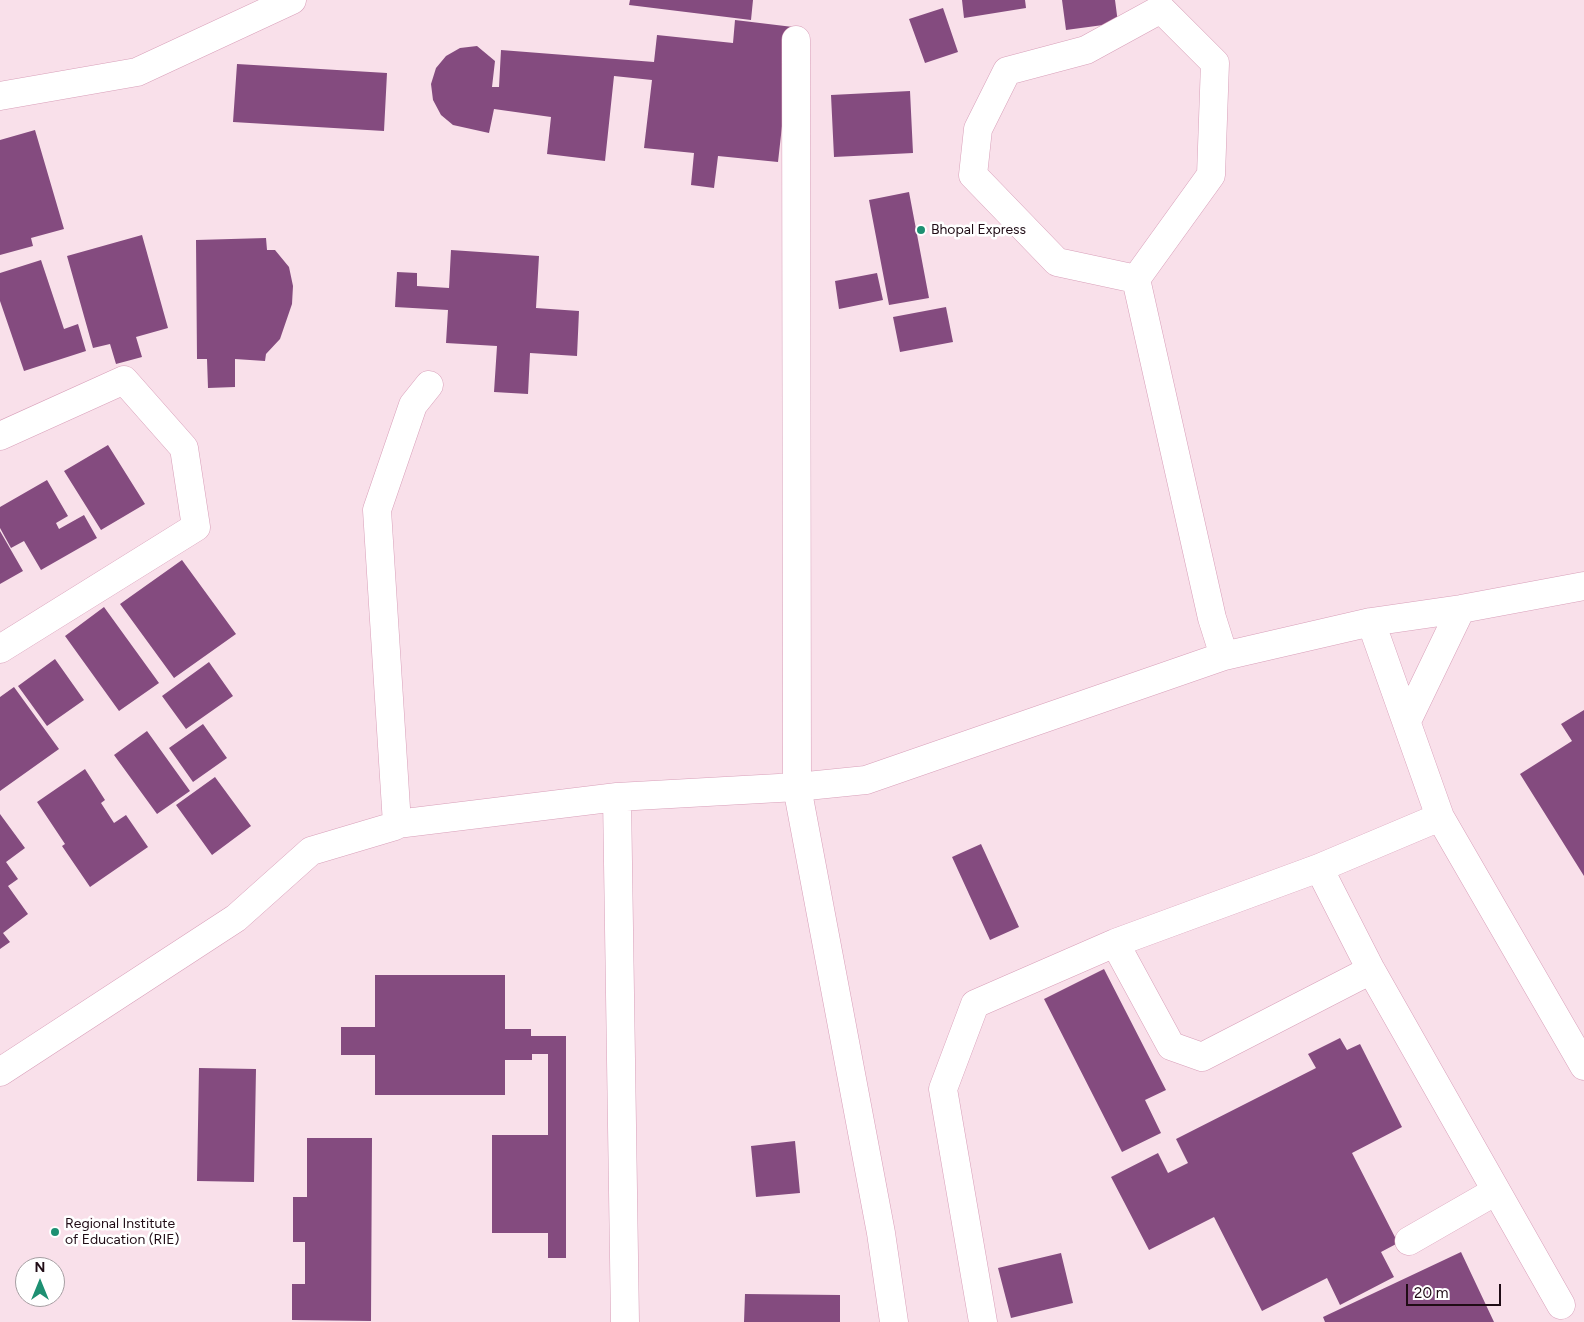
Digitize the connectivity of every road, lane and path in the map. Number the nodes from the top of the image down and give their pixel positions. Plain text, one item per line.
1 (292, 0) edge
2 (796, 40) dead end
3 (0, 96) edge
4 (1136, 279) junction
5 (429, 385) dead end
6 (0, 436) edge
7 (1584, 586) edge
8 (1461, 609) junction
9 (1371, 622) junction
10 (0, 649) edge
11 (1224, 656) junction
12 (1407, 722) junction
13 (797, 787) junction
14 (617, 797) junction
15 (1440, 817) junction
16 (397, 824) junction
17 (1318, 868) junction
18 (1115, 943) junction
19 (1371, 970) junction
20 (1584, 1066) edge
21 (0, 1072) edge
22 (1496, 1191) junction
23 (1408, 1241) dead end
24 (1561, 1305) dead end
25 (625, 1322) edge
26 (894, 1322) edge
27 (982, 1322) edge

1 - 3 street
2 - 13 street
4 - 4 street
4 - 11 street
5 - 16 street
6 - 10 street
7 - 8 street
8 - 9 street
8 - 12 street
9 - 11 street
9 - 12 street
11 - 13 street
12 - 15 street
13 - 14 street
13 - 26 street
14 - 16 street
14 - 25 street
15 - 17 street
15 - 20 street
16 - 21 street
17 - 18 street
17 - 19 street
18 - 19 street
18 - 27 street
19 - 22 street
22 - 23 street
22 - 24 street

